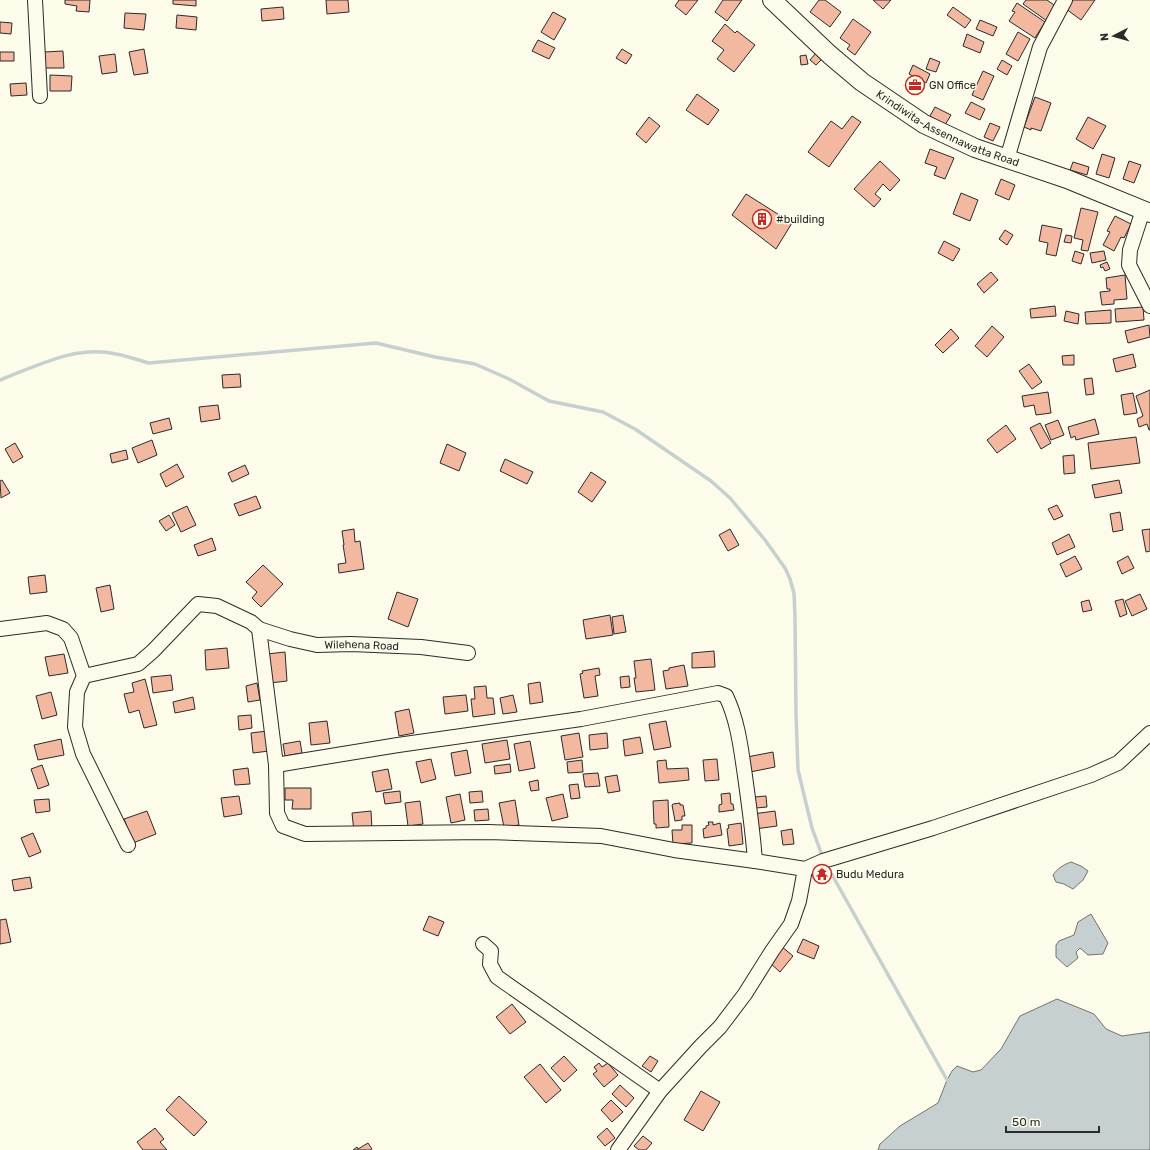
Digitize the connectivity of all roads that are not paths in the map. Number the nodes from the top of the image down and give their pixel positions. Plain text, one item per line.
1 (35, 0) edge
2 (772, 0) edge
3 (1065, 0) edge
4 (40, 96) dead end
5 (1007, 159) junction
6 (1147, 211) edge
7 (1150, 306) edge
8 (0, 629) edge
9 (259, 629) junction
10 (468, 653) dead end
11 (84, 676) junction
12 (1150, 733) edge
13 (276, 766) junction
14 (128, 845) dead end
15 (755, 861) junction
16 (805, 869) junction
17 (483, 944) dead end
18 (660, 1091) junction
19 (618, 1150) edge

1 - 4 street
2 - 5 main road, Krindiwita-Assennawatta Road
3 - 5 street
5 - 6 main road, Krindiwita-Assennawatta Road
6 - 7 street
8 - 11 street
9 - 10 street, Wilehena Road
9 - 11 street, Wilehena Road
9 - 13 street
11 - 14 street
12 - 16 street
13 - 15 street
13 - 15 street
15 - 16 street
16 - 18 street
17 - 18 street
18 - 19 street

